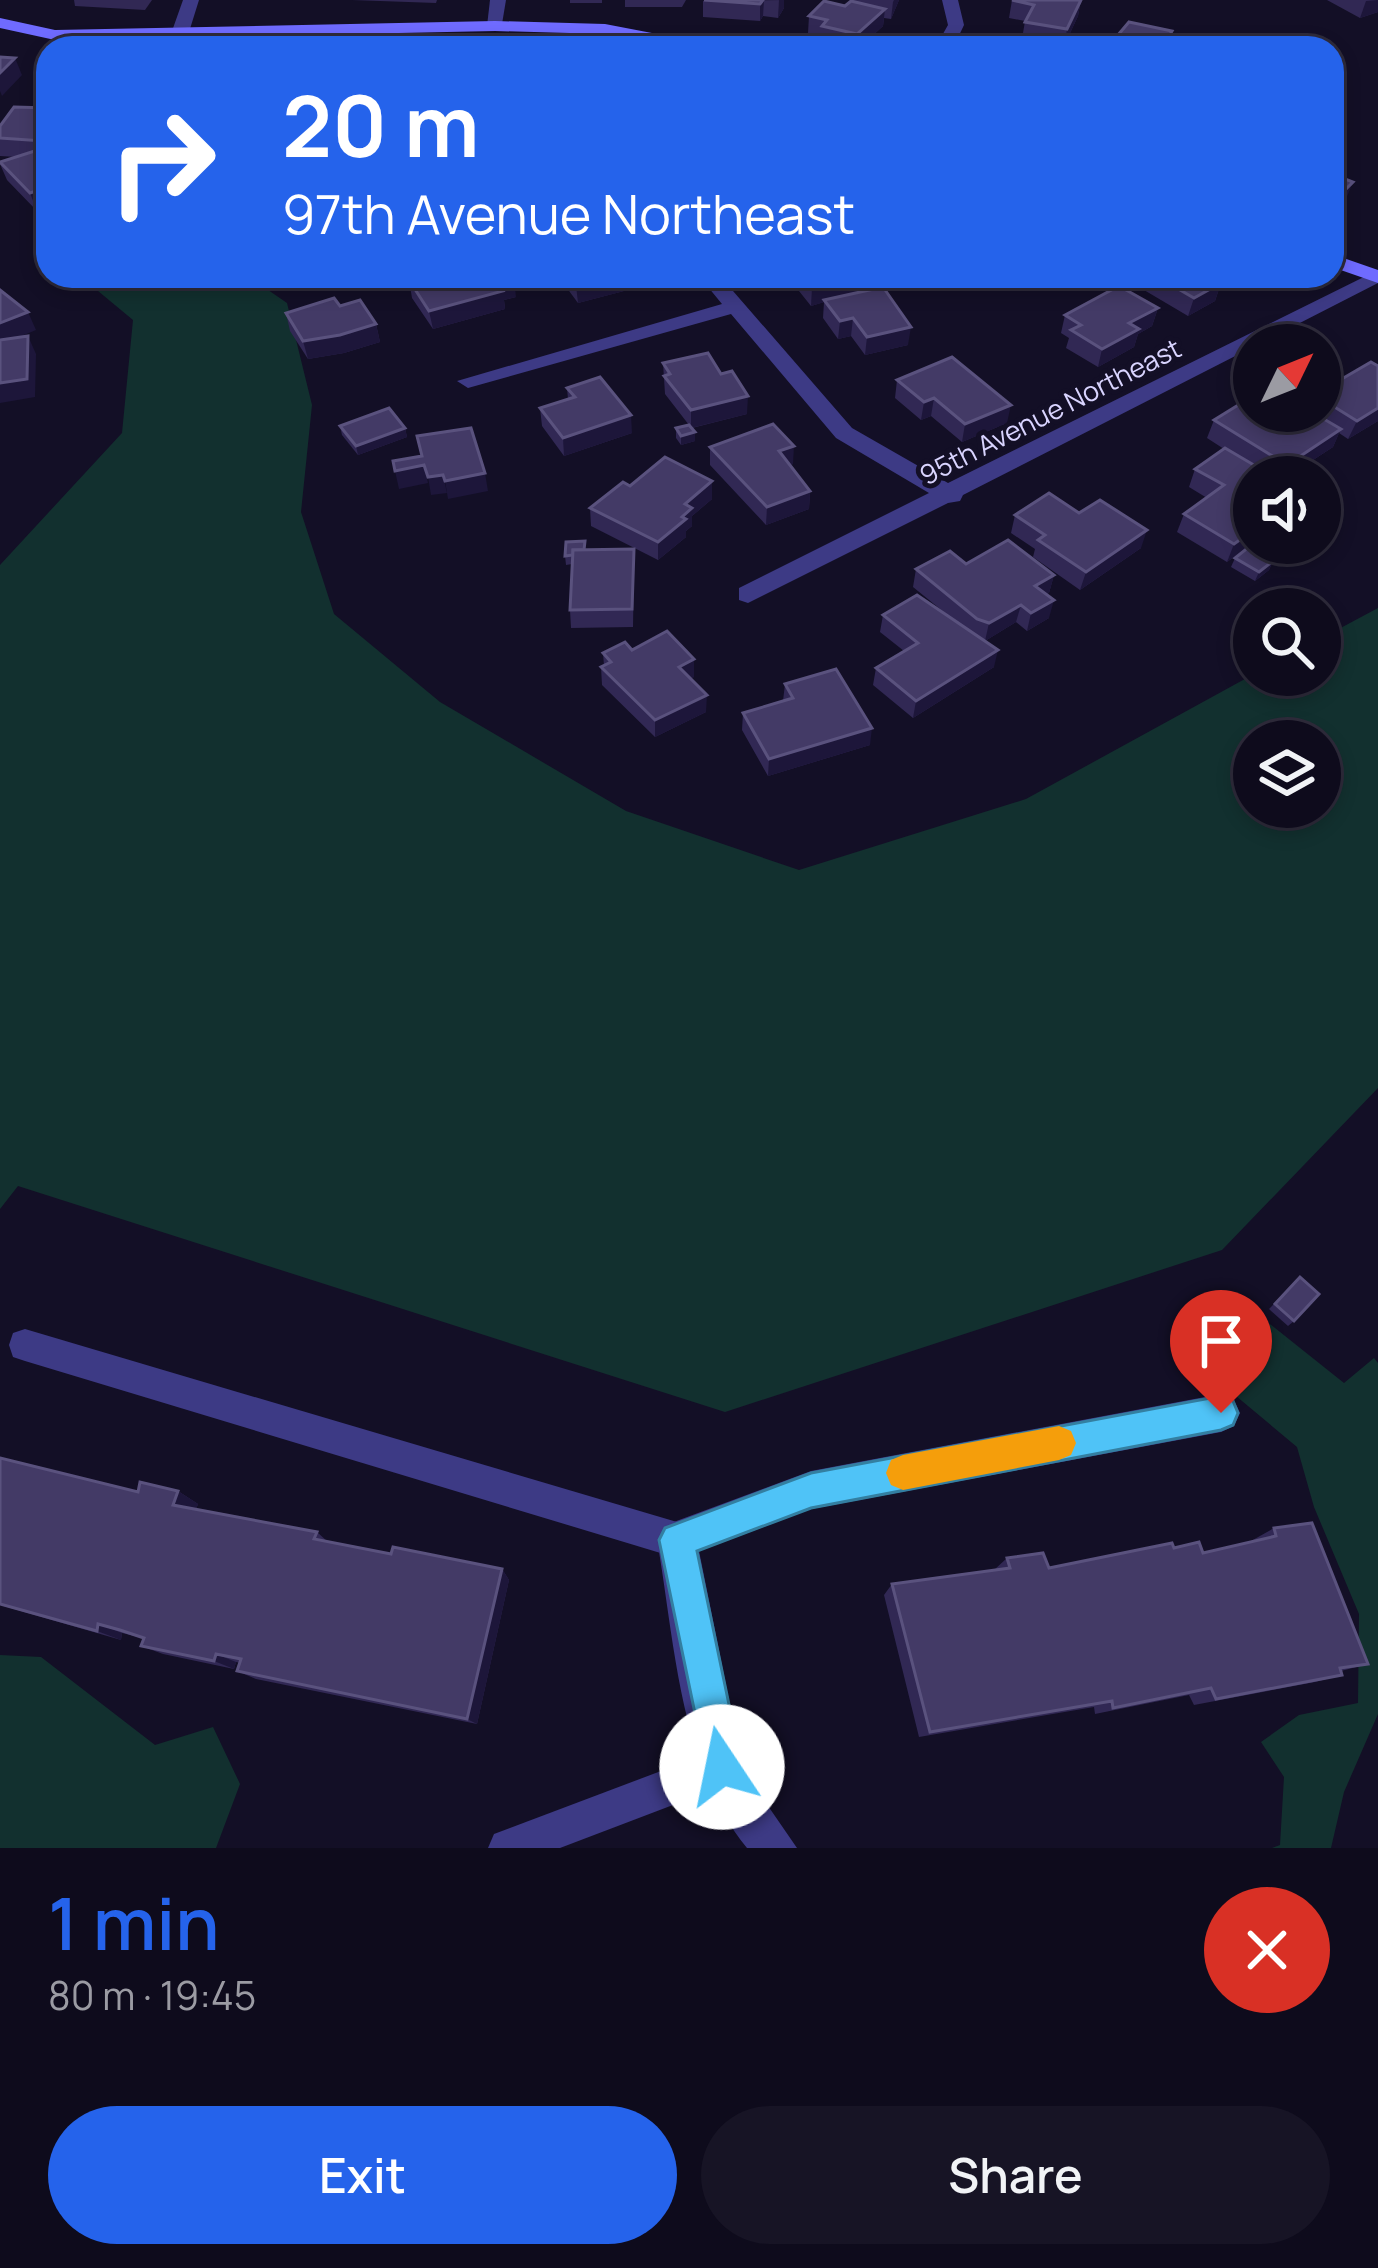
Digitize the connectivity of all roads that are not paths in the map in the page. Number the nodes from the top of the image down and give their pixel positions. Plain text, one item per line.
1 (191, 0) edge
2 (498, 0) edge
3 (950, 0) edge
4 (0, 23) edge
5 (495, 26) junction
6 (104, 36) edge
7 (179, 36) edge
8 (251, 36) edge
9 (651, 36) edge
10 (950, 36) edge
11 (1344, 264) edge
12 (1377, 276) edge
13 (719, 288) edge
14 (734, 307) junction
15 (468, 381) dead end
16 (952, 496) junction
17 (748, 594) dead end
18 (25, 1345) dead end
19 (1221, 1413) dead end
20 (677, 1540) junction
21 (722, 1767) junction
22 (508, 1848) edge
23 (776, 1848) edge

1 - 7 street
2 - 5 street
3 - 10 street
4 - 6 street
5 - 8 street
5 - 9 street
11 - 12 street
12 - 16 street, 95th Avenue Northeast
13 - 14 street
14 - 15 street
14 - 16 street
16 - 17 street, 95th Avenue Northeast
18 - 20 lane
19 - 20 street
20 - 21 street
21 - 22 lane
21 - 23 street

